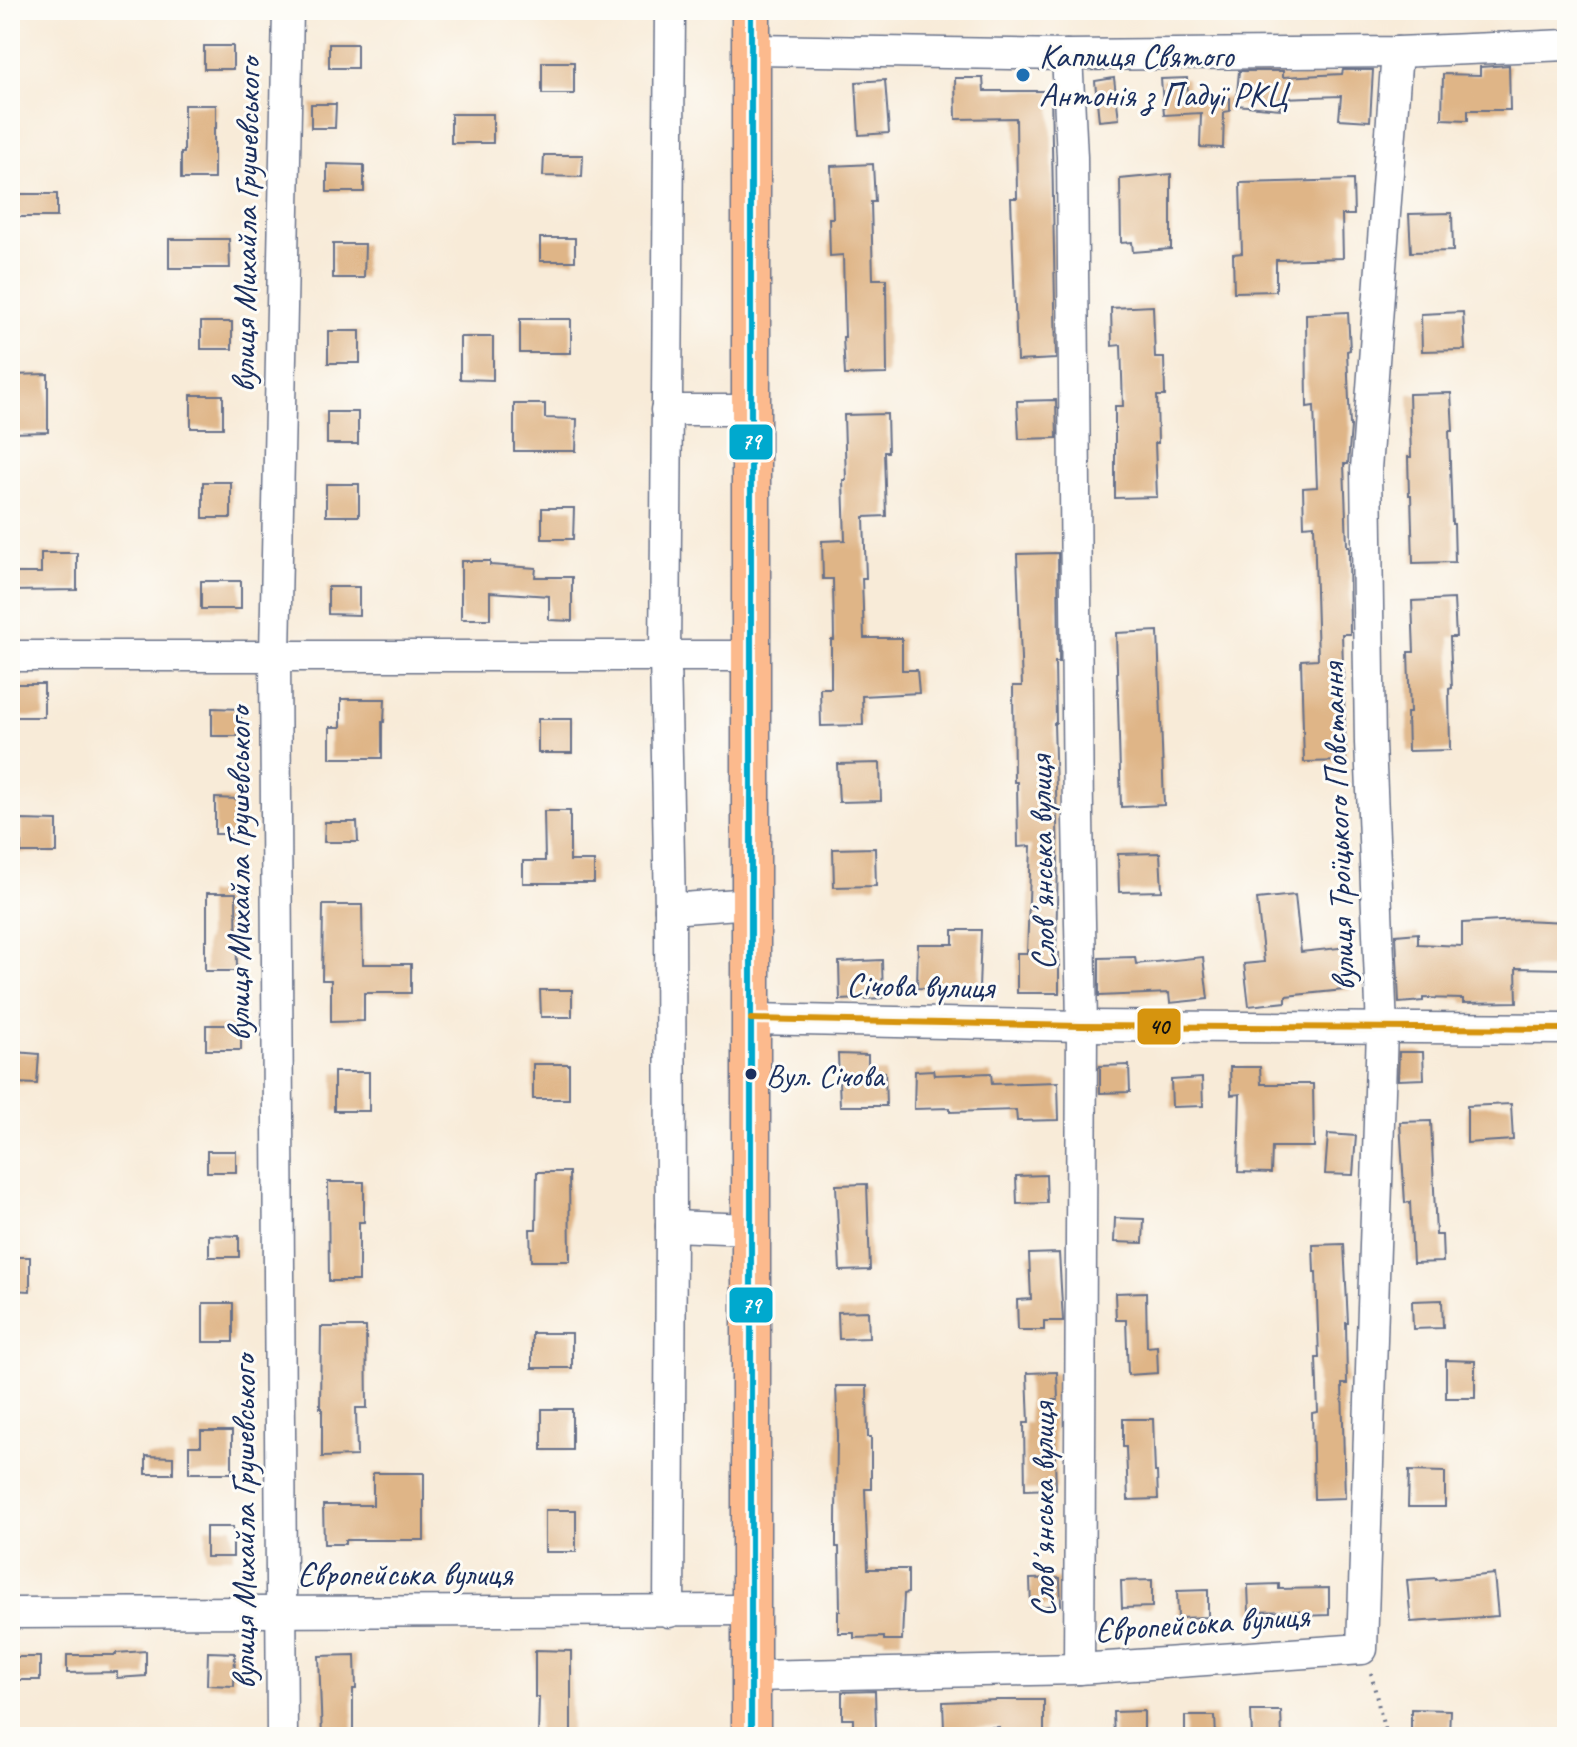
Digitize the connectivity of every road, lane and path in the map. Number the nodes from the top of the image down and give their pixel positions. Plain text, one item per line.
1 (288, 10) edge
2 (670, 10) edge
3 (751, 10) edge
4 (1567, 45) edge
5 (751, 50) junction
6 (1397, 52) junction
7 (1067, 55) junction
8 (666, 410) junction
9 (751, 410) junction
10 (275, 655) junction
11 (10, 656) edge
12 (751, 656) junction
13 (665, 657) junction
14 (751, 903) junction
15 (670, 909) junction
16 (751, 1019) junction
17 (1082, 1026) junction
18 (1382, 1029) junction
19 (1567, 1029) edge
20 (671, 1226) junction
21 (751, 1229) junction
22 (751, 1610) junction
23 (282, 1611) junction
24 (669, 1612) junction
25 (10, 1613) edge
26 (1362, 1649) junction
27 (1079, 1669) junction
28 (751, 1676) junction
29 (282, 1737) edge
30 (751, 1737) edge
31 (1386, 1737) edge

1 - 10 street, вулиця Михайла Грушевського
2 - 8 street
3 - 5 main road
4 - 6 street
5 - 7 street
5 - 9 main road
6 - 7 street
6 - 18 street, вулиця Троїцького Повстання
7 - 17 street, Словʼянська вулиця
8 - 9 street
8 - 13 street
9 - 12 main road
10 - 11 street
10 - 13 street
10 - 23 street, вулиця Михайла Грушевського
12 - 13 street
12 - 14 main road
13 - 15 street
14 - 15 street
14 - 16 main road
15 - 20 street
16 - 17 street, Січова вулиця
16 - 21 main road
17 - 18 street, Січова вулиця
17 - 27 street, Словʼянська вулиця
18 - 19 street, Січова вулиця
18 - 26 street, вулиця Троїцького Повстання
20 - 21 street
20 - 24 street
21 - 22 main road
22 - 24 street, Європейська вулиця
22 - 28 main road
23 - 24 street, Європейська вулиця
23 - 25 street, Європейська вулиця
23 - 29 street, вулиця Михайла Грушевського
26 - 27 street, Європейська вулиця
26 - 31 path
27 - 28 street, Європейська вулиця
28 - 30 main road

